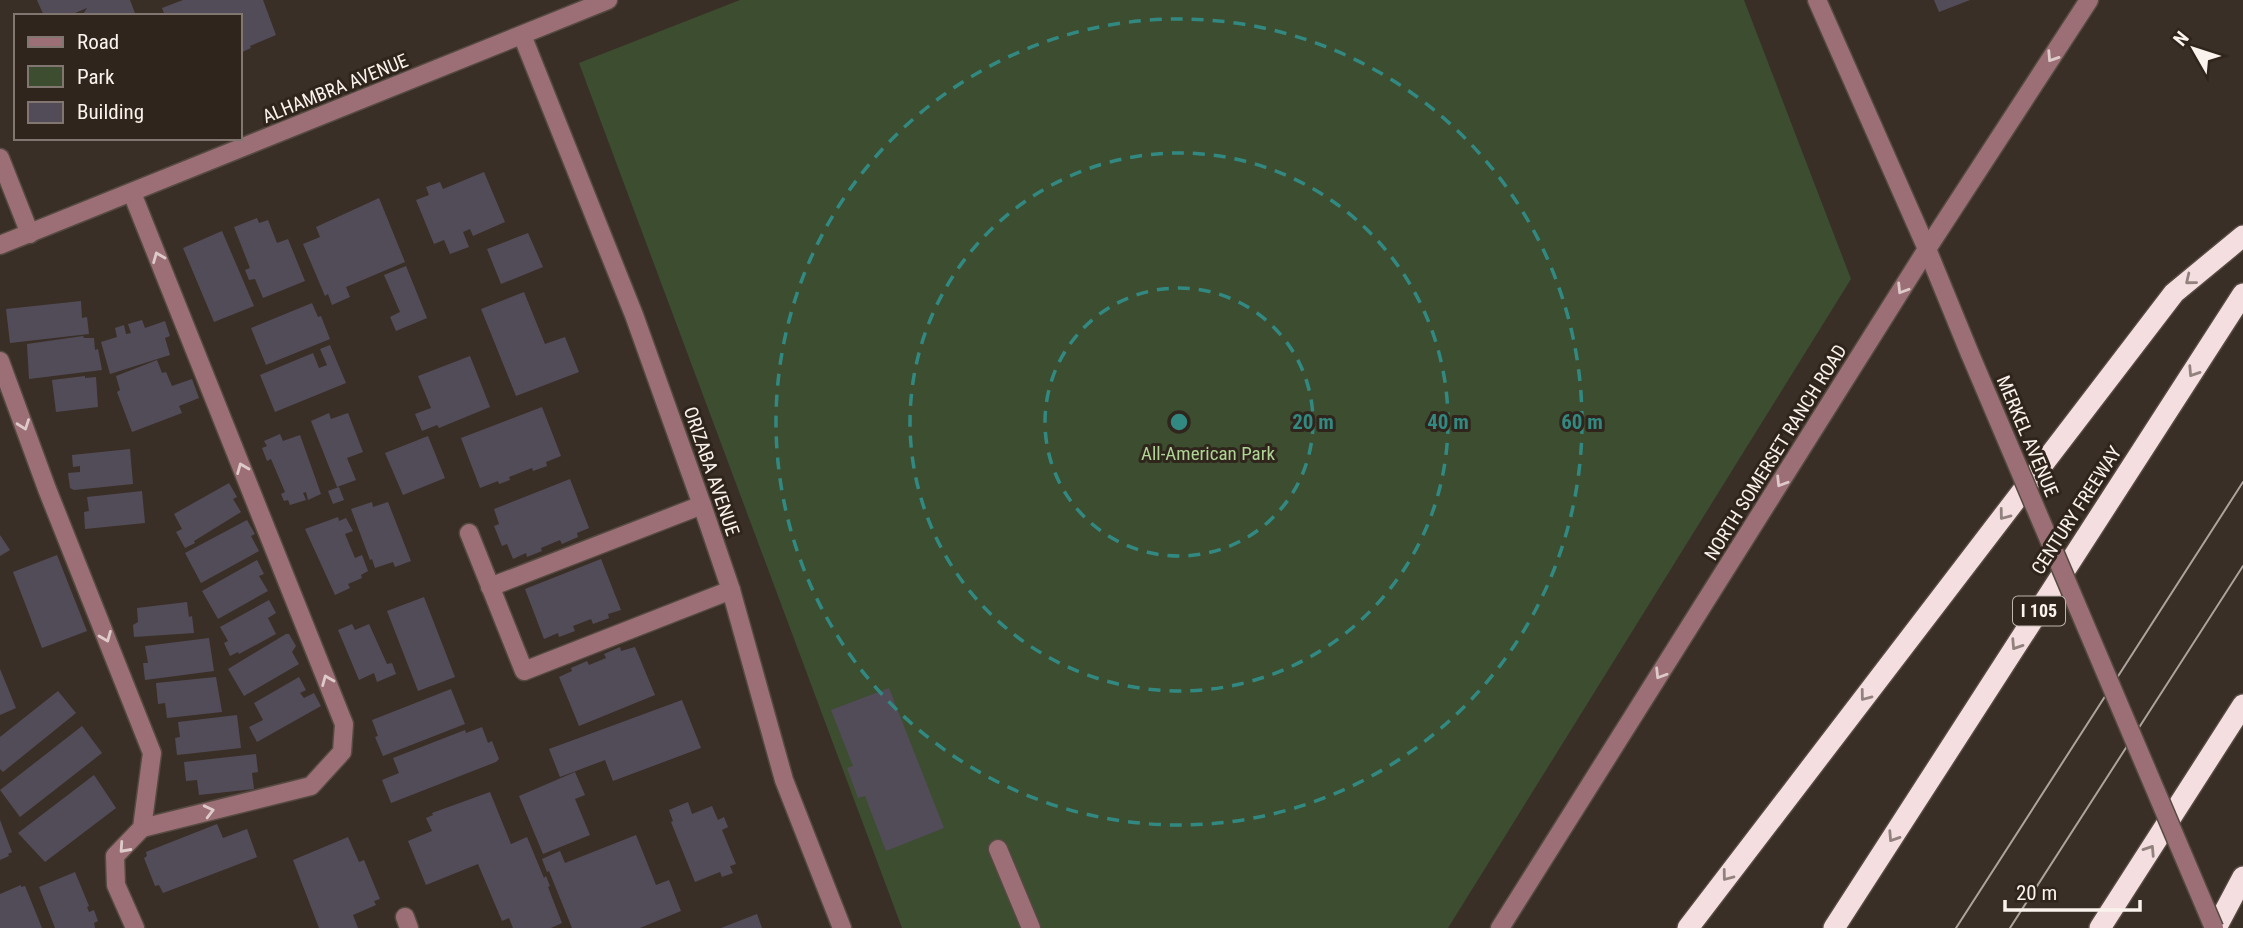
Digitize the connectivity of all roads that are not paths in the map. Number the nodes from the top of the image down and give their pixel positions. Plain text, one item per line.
1 (608, 0) edge
2 (1817, 0) edge
3 (2090, 0) edge
4 (522, 35) junction
5 (0, 158) edge
6 (132, 193) junction
7 (30, 234) junction
8 (2243, 236) edge
9 (0, 245) edge
10 (1927, 249) junction
11 (2243, 294) edge
12 (0, 361) edge
13 (702, 505) junction
14 (468, 533) dead end
15 (490, 587) junction
16 (731, 590) junction
17 (2243, 705) edge
18 (142, 828) junction
19 (998, 849) dead end
20 (2243, 877) edge
21 (135, 928) edge
22 (842, 928) edge
23 (1031, 928) edge
24 (1500, 928) edge
25 (1688, 928) edge
26 (1834, 928) edge
27 (2100, 928) edge
28 (2215, 928) edge

1 - 4 street, ALHAMBRA AVENUE
2 - 10 street, MERKEL AVENUE
3 -> 10 street, NORTH SOMERSET RANCH ROAD
4 - 6 street, ALHAMBRA AVENUE
4 - 13 street, ORIZABA AVENUE
5 - 7 street
6 - 7 street, ALHAMBRA AVENUE
18 -> 6 street
7 - 9 street, ALHAMBRA AVENUE
8 -> 25 highway
10 -> 24 street, NORTH SOMERSET RANCH ROAD
10 - 28 street, MERKEL AVENUE, bridge
11 -> 26 highway, CENTURY FREEWAY / I 105
12 -> 18 street
13 - 15 street
13 - 16 street, ORIZABA AVENUE
14 - 15 street
15 - 16 street
16 - 22 street, ORIZABA AVENUE
27 -> 17 highway
18 -> 21 street
19 - 23 street
20 - 28 highway

